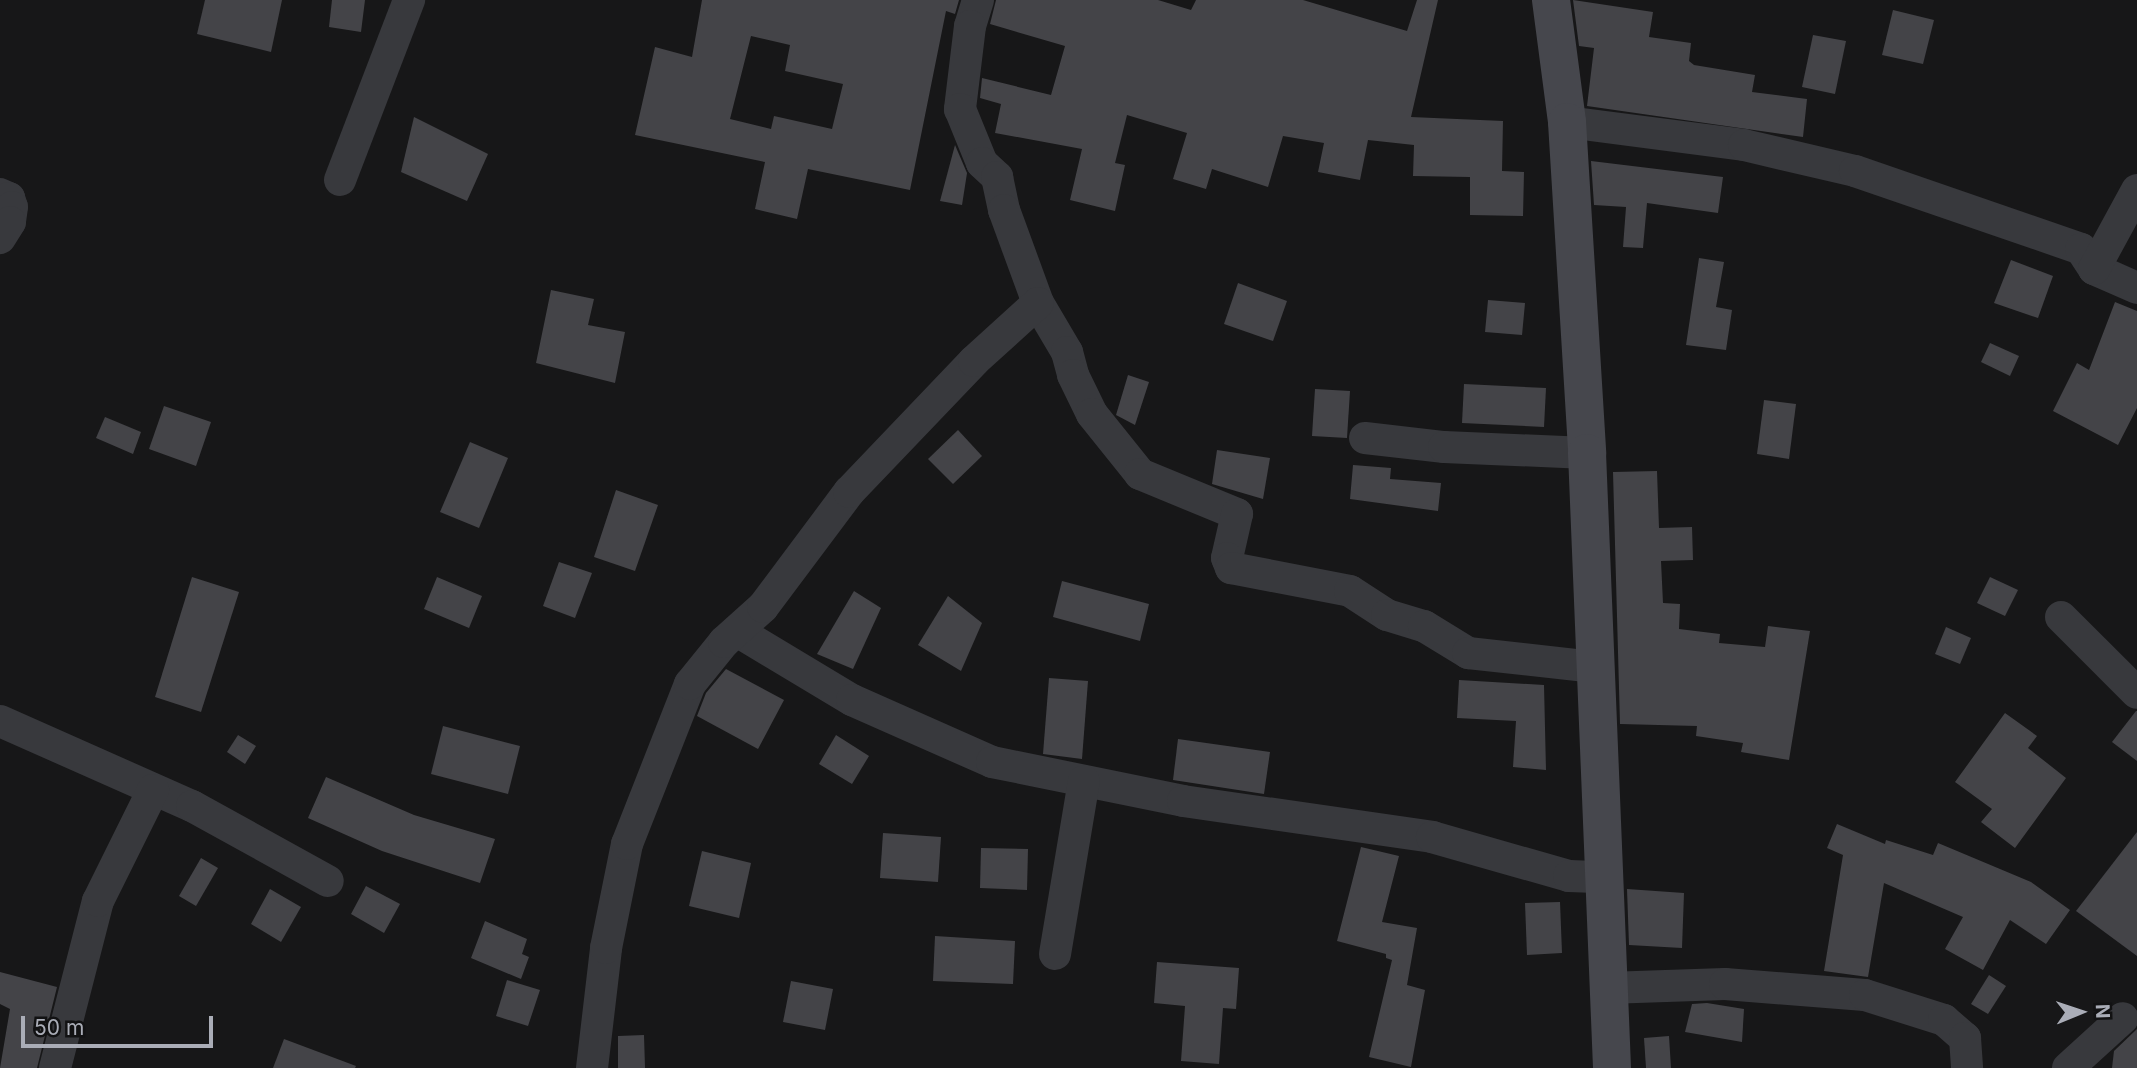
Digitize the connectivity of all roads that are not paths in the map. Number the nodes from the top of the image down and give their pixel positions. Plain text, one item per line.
1 (409, 0) edge
2 (978, 0) edge
3 (1551, 0) edge
4 (1567, 122) junction
5 (340, 180) dead end
6 (2137, 190) edge
7 (0, 194) edge
8 (0, 238) edge
9 (2094, 269) junction
10 (2137, 288) edge
11 (1038, 303) junction
12 (1365, 438) dead end
13 (1587, 453) junction
14 (2061, 617) dead end
15 (737, 631) junction
16 (1595, 667) junction
17 (2137, 693) edge
18 (0, 721) edge
19 (1084, 781) junction
20 (153, 790) junction
21 (1603, 877) junction
22 (328, 881) dead end
23 (1055, 954) dead end
24 (1607, 988) junction
25 (2123, 1018) dead end
26 (55, 1068) edge
27 (592, 1068) edge
28 (1612, 1068) edge
29 (1968, 1068) edge
30 (2068, 1068) edge

1 - 5 street
2 - 11 street
3 - 4 street
4 - 9 street
4 - 13 street
6 - 9 street
7 - 8 street
9 - 10 street
11 - 15 street
11 - 16 street
12 - 13 street
13 - 16 street
14 - 17 street
15 - 19 street
15 - 27 street
16 - 21 street
18 - 20 street
19 - 21 street
19 - 23 street
20 - 22 street
20 - 26 street
21 - 24 street
24 - 28 street
24 - 29 street
25 - 30 street

